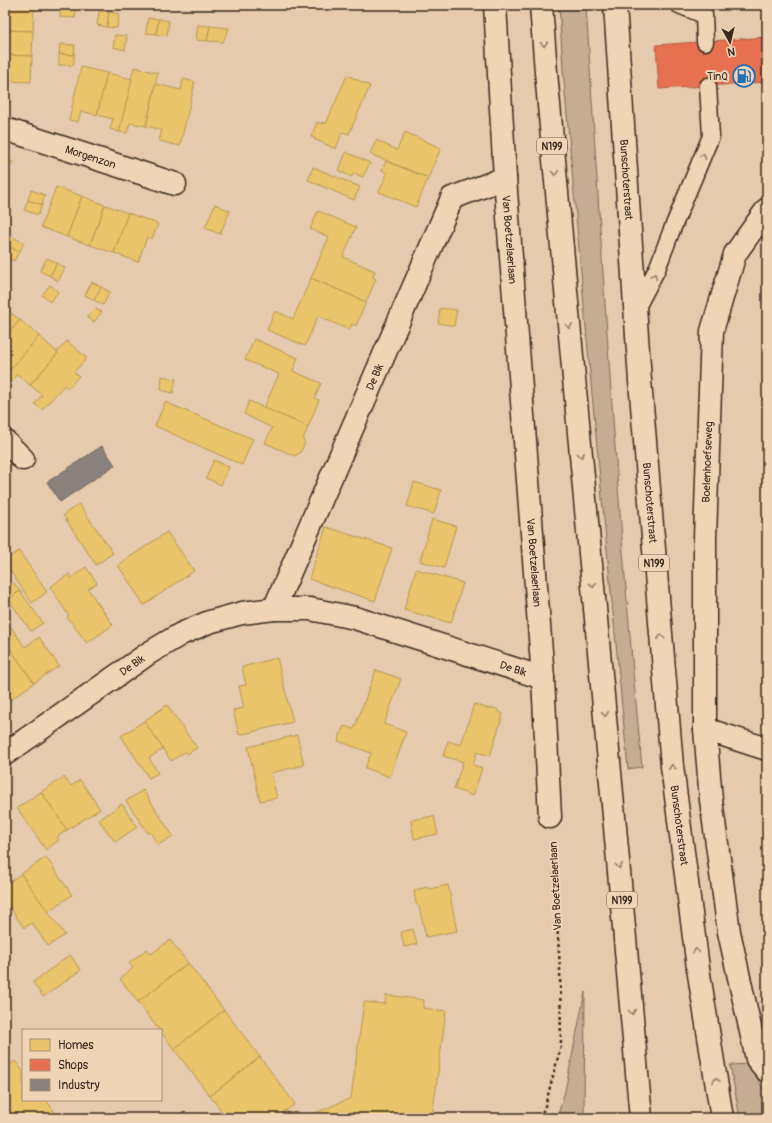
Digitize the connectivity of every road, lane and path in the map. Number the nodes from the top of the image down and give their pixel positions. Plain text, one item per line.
1 (495, 5) edge
2 (541, 5) edge
3 (615, 5) edge
4 (679, 5) edge
5 (705, 42) dead end
6 (708, 86) dead end
7 (5, 129) edge
8 (505, 178) junction
9 (175, 184) dead end
10 (767, 210) edge
11 (635, 311) junction
12 (5, 441) edge
13 (23, 460) dead end
14 (274, 608) junction
15 (543, 678) junction
16 (705, 729) junction
17 (767, 749) edge
18 (5, 754) edge
19 (550, 816) joint
20 (767, 1071) edge
21 (540, 1118) edge
22 (641, 1118) edge
23 (722, 1118) edge

1 - 8 street, Van Boetzelaerlaan
2 -> 22 street, N199
3 - 11 street, Bunschoterstraat / N199
4 - 5 lane
11 -> 6 lane
7 - 9 street, Morgenzon
8 - 14 street, De Bik
8 - 15 street, Van Boetzelaerlaan
10 - 16 street, Boelenhoefseweg
23 -> 11 street, Bunschoterstraat / N199
12 - 13 street
14 - 15 street, De Bik
14 - 18 street, De Bik
15 - 19 street, Van Boetzelaerlaan
16 - 17 street
16 - 20 street
19 - 21 path, Van Boetzelaerlaan

